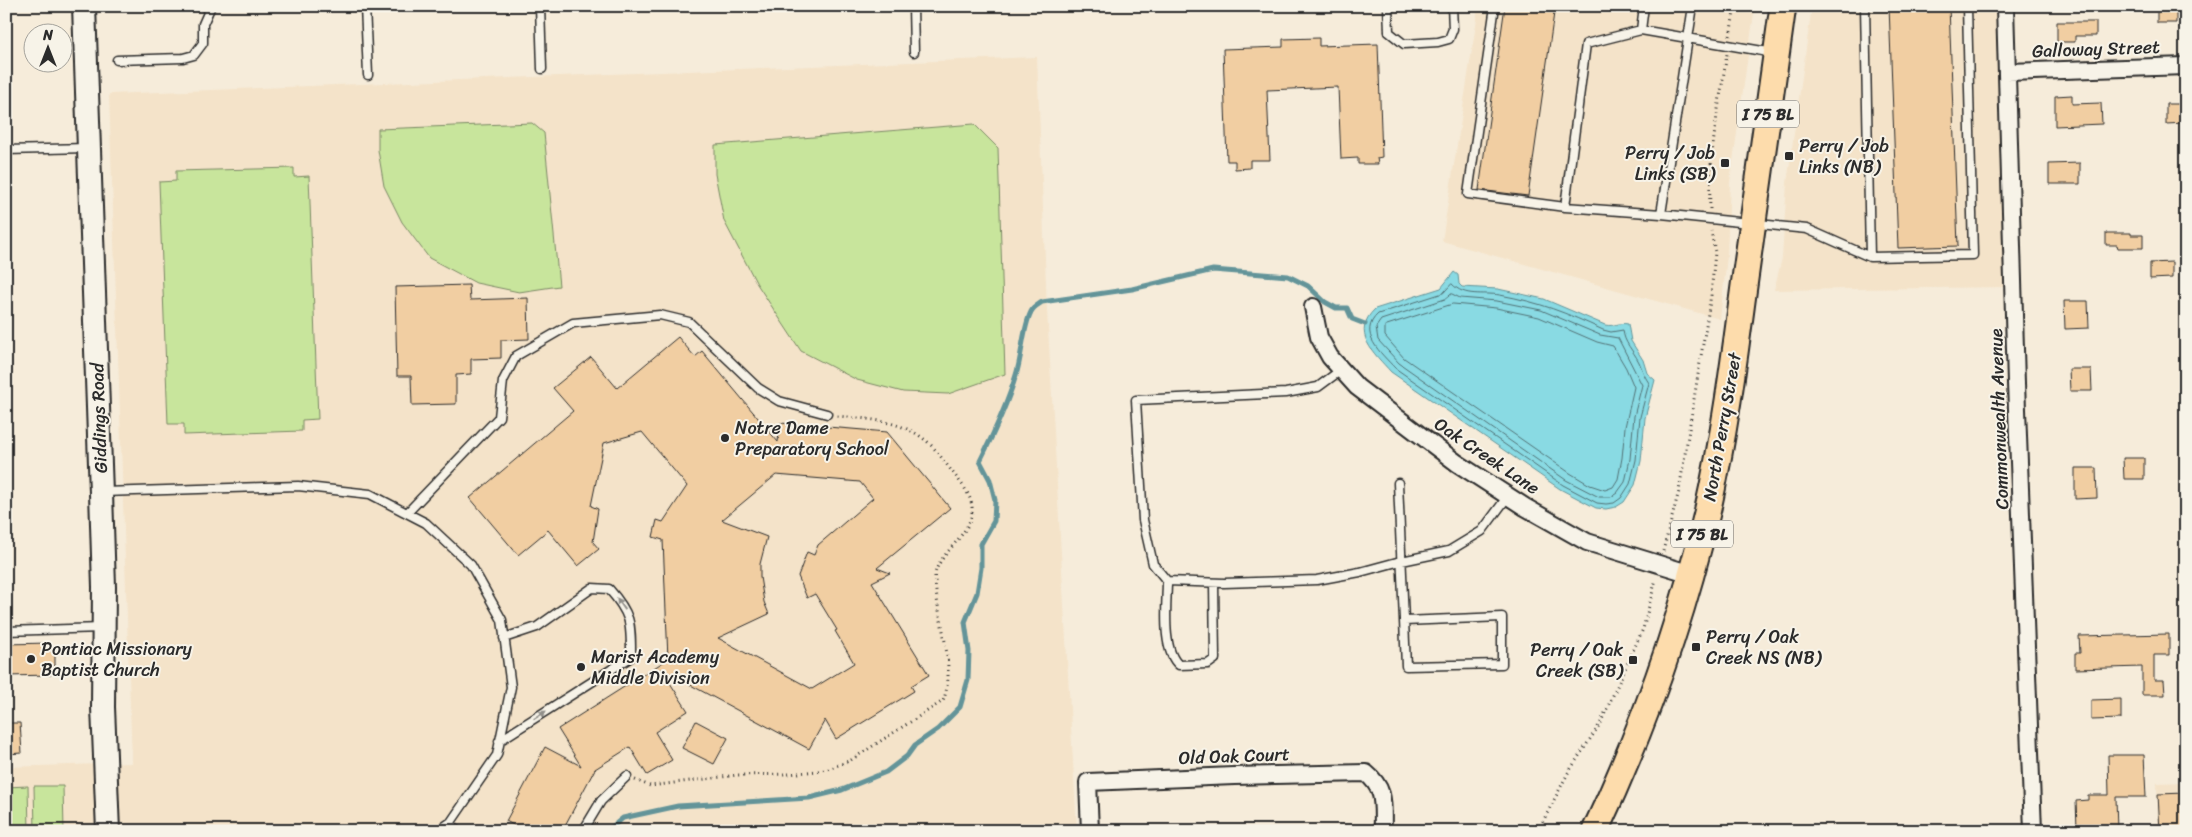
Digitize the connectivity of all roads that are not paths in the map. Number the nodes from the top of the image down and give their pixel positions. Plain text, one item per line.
1 (84, 6) edge
2 (210, 6) edge
3 (365, 6) edge
4 (540, 6) edge
5 (913, 6) edge
6 (1388, 6) edge
7 (1452, 6) edge
8 (1495, 6) edge
9 (1644, 6) edge
10 (1694, 6) edge
11 (1783, 6) edge
12 (1865, 6) edge
13 (1967, 6) edge
14 (2005, 6) edge
15 (1641, 30) junction
16 (1689, 38) junction
17 (914, 52) dead end
18 (1776, 54) junction
19 (117, 60) dead end
20 (2186, 66) edge
21 (542, 69) dead end
22 (2007, 72) junction
23 (368, 76) dead end
24 (89, 148) junction
25 (6, 150) edge
26 (1565, 207) junction
27 (1661, 214) junction
28 (1753, 223) junction
29 (1870, 257) junction
30 (1313, 307) dead end
31 (1341, 370) junction
32 (827, 414) road end
33 (1398, 484) dead end
34 (102, 492) junction
35 (1508, 496) junction
36 (407, 513) junction
37 (1400, 561) junction
38 (1691, 574) junction
39 (1167, 581) junction
40 (1214, 583) junction
41 (1404, 621) junction
42 (104, 628) junction
43 (6, 631) edge
44 (504, 638) junction
45 (500, 741) junction
46 (627, 776) road end
47 (451, 822) junction
48 (108, 831) edge
49 (438, 831) edge
50 (457, 831) edge
51 (583, 831) edge
52 (1090, 831) edge
53 (1383, 831) edge
54 (1595, 831) edge
55 (2033, 831) edge

1 - 24 street, Giddings Road
2 - 19 lane
3 - 23 lane
4 - 21 lane
5 - 17 lane
6 - 7 lane
8 - 26 lane
9 - 15 lane
10 - 16 lane
11 - 18 main road, North Perry Street / I 75 BL
12 - 29 lane
13 - 29 lane
14 - 22 street, Commonwealth Avenue
15 - 16 lane
15 - 26 lane
16 - 18 lane
16 - 27 lane
18 - 28 main road, North Perry Street / I 75 BL
20 - 22 street, Galloway Street
22 - 55 street, Commonwealth Avenue
24 - 25 lane
24 - 34 street, Giddings Road
26 - 27 lane
27 - 28 lane
28 - 29 lane
28 - 38 main road, North Perry Street / I 75 BL
30 - 31 street, Oak Creek Lane
31 - 35 street, Oak Creek Lane
31 - 39 lane
32 - 36 lane
33 - 37 lane
34 - 36 lane
34 - 42 street, Giddings Road
35 - 37 lane
35 - 38 street, Oak Creek Lane
36 - 44 lane
37 - 40 lane
37 - 41 lane
38 - 54 main road, North Perry Street / I 75 BL
39 - 40 lane
39 - 40 lane
41 - 41 lane
42 - 43 lane
42 - 48 street, Giddings Road
44 - 45 lane
45 -> 44 lane
45 - 47 lane
46 - 51 lane
47 - 49 lane
47 - 50 lane
52 - 53 street, Old Oak Court

